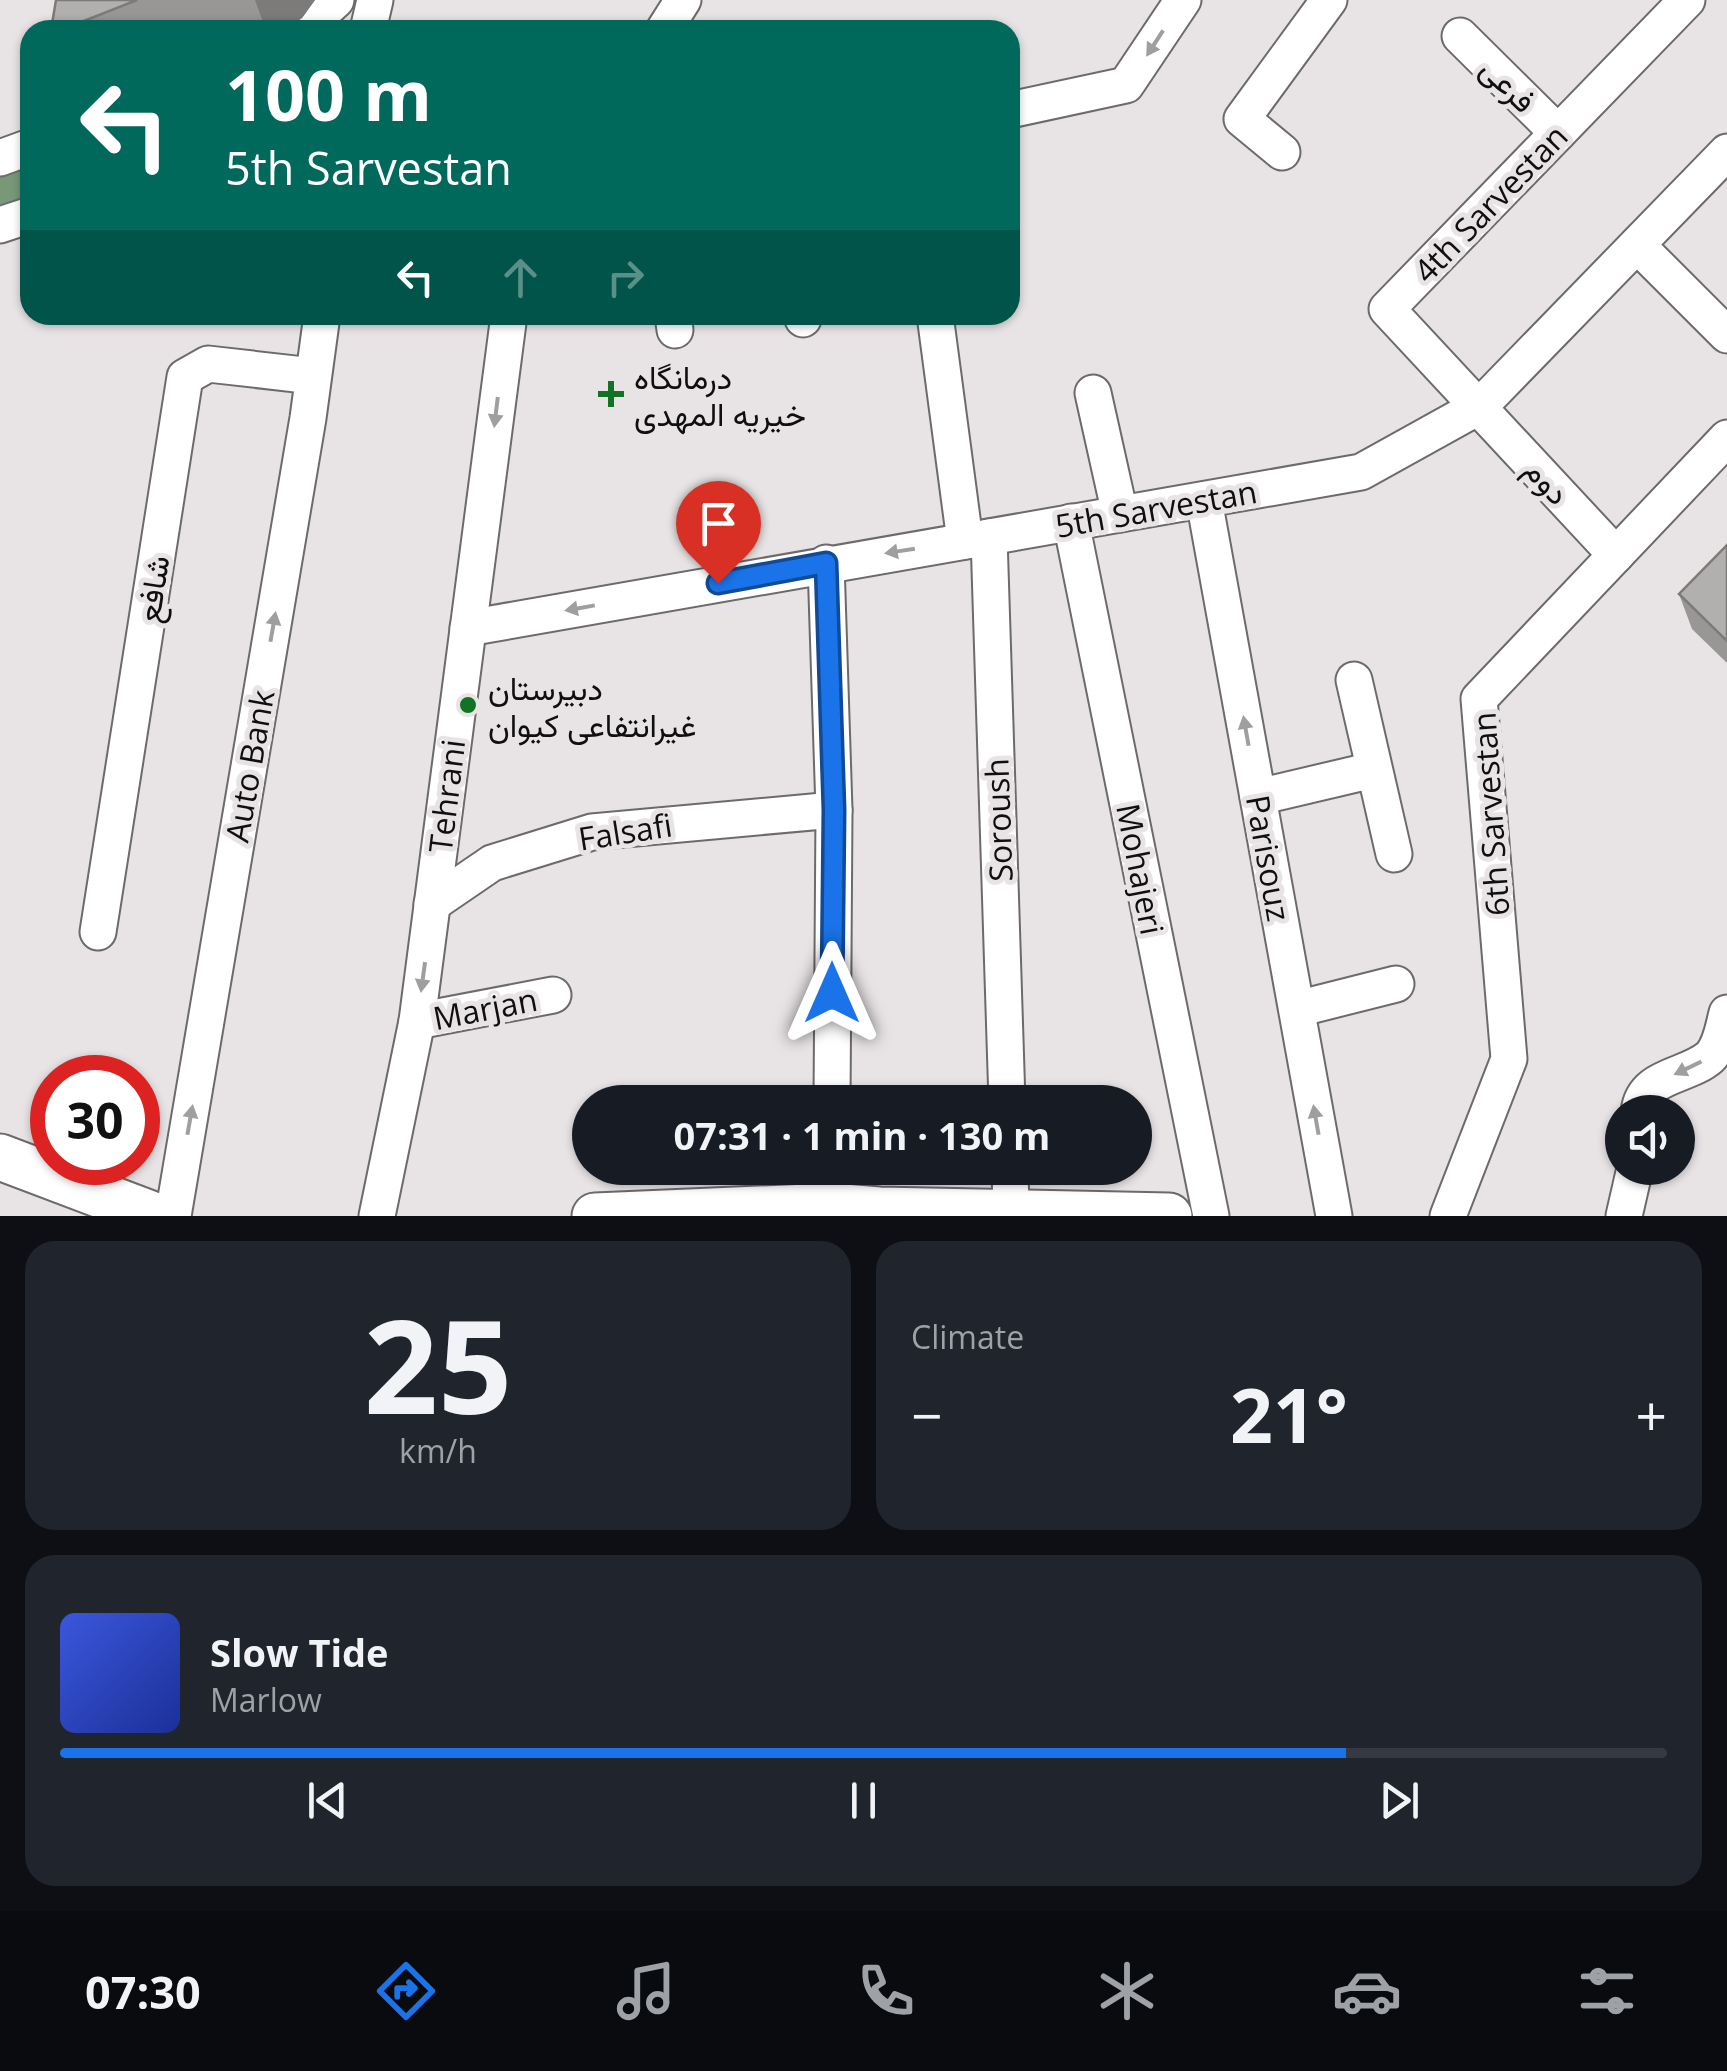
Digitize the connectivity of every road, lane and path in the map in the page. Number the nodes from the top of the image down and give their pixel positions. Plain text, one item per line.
1 (336, 0) edge
2 (1182, 0) edge
3 (1329, 0) edge
4 (1687, 0) edge
5 (314, 20) edge
6 (1460, 36) dead end
7 (1020, 108) edge
8 (1558, 133) junction
9 (1282, 152) dead end
10 (1727, 152) edge
11 (1637, 245) junction
12 (321, 325) edge
13 (508, 325) edge
14 (936, 325) edge
15 (1727, 336) edge
16 (314, 376) junction
17 (1093, 393) dead end
18 (1480, 406) junction
19 (1727, 438) edge
20 (1204, 500) junction
21 (1120, 514) junction
22 (1071, 522) junction
23 (977, 539) junction
24 (1616, 556) junction
25 (826, 563) junction
26 (468, 628) junction
27 (1354, 680) dead end
28 (1373, 770) junction
29 (1258, 797) junction
30 (834, 810) junction
31 (1394, 854) dead end
32 (432, 904) junction
33 (98, 932) dead end
34 (1396, 984) dead end
35 (552, 996) dead end
36 (1296, 1009) junction
37 (1727, 1013) edge
38 (417, 1021) junction
39 (832, 1085) edge
40 (1007, 1085) edge
41 (1644, 1095) edge
42 (0, 1156) edge
43 (1010, 1185) edge
44 (1630, 1185) edge
45 (832, 1187) edge
46 (1011, 1212) junction
47 (156, 1216) edge
48 (173, 1216) edge
49 (377, 1216) edge
50 (595, 1216) edge
51 (1168, 1216) edge
52 (1211, 1216) edge
53 (1334, 1216) edge
54 (1448, 1216) edge
55 (1624, 1216) edge

1 - 5 street
2 -> 7 street
3 - 9 street
4 - 8 street, 4th Sarvestan
6 - 8 street, فرعی
8 - 18 street, 4th Sarvestan
10 - 11 street, 5th Sarvestan
11 - 15 street
11 - 18 street, 5th Sarvestan
12 - 16 street, Auto Bank
13 -> 26 street, Tehrani
14 - 23 street, Soroush
16 - 33 street, شافع
48 -> 16 street, Auto Bank
17 - 21 street
18 - 20 street, 5th Sarvestan
18 - 24 street, دوم
19 - 24 street, 6th Sarvestan
20 - 21 street, 5th Sarvestan
29 -> 20 street, Parisouz
21 - 22 street, 5th Sarvestan
22 - 23 street, 5th Sarvestan
22 - 52 street, Mohajeri
23 -> 25 street, 5th Sarvestan
23 - 40 street, Soroush
24 - 54 street, 6th Sarvestan
25 -> 26 street, 5th Sarvestan
25 - 30 street
26 - 32 street, Tehrani
27 - 28 street
28 - 29 street
28 - 31 street
29 - 36 street, Parisouz
30 - 32 street, Falsafi
30 - 39 street
32 -> 38 street, Tehrani
34 - 36 street
35 - 38 street, Marjan
53 -> 36 street, Parisouz
37 -> 41 street
38 - 49 street, Tehrani
42 - 47 main road
43 - 46 street
44 - 55 street
45 - 46 main road
45 - 50 main road
46 - 51 main road

